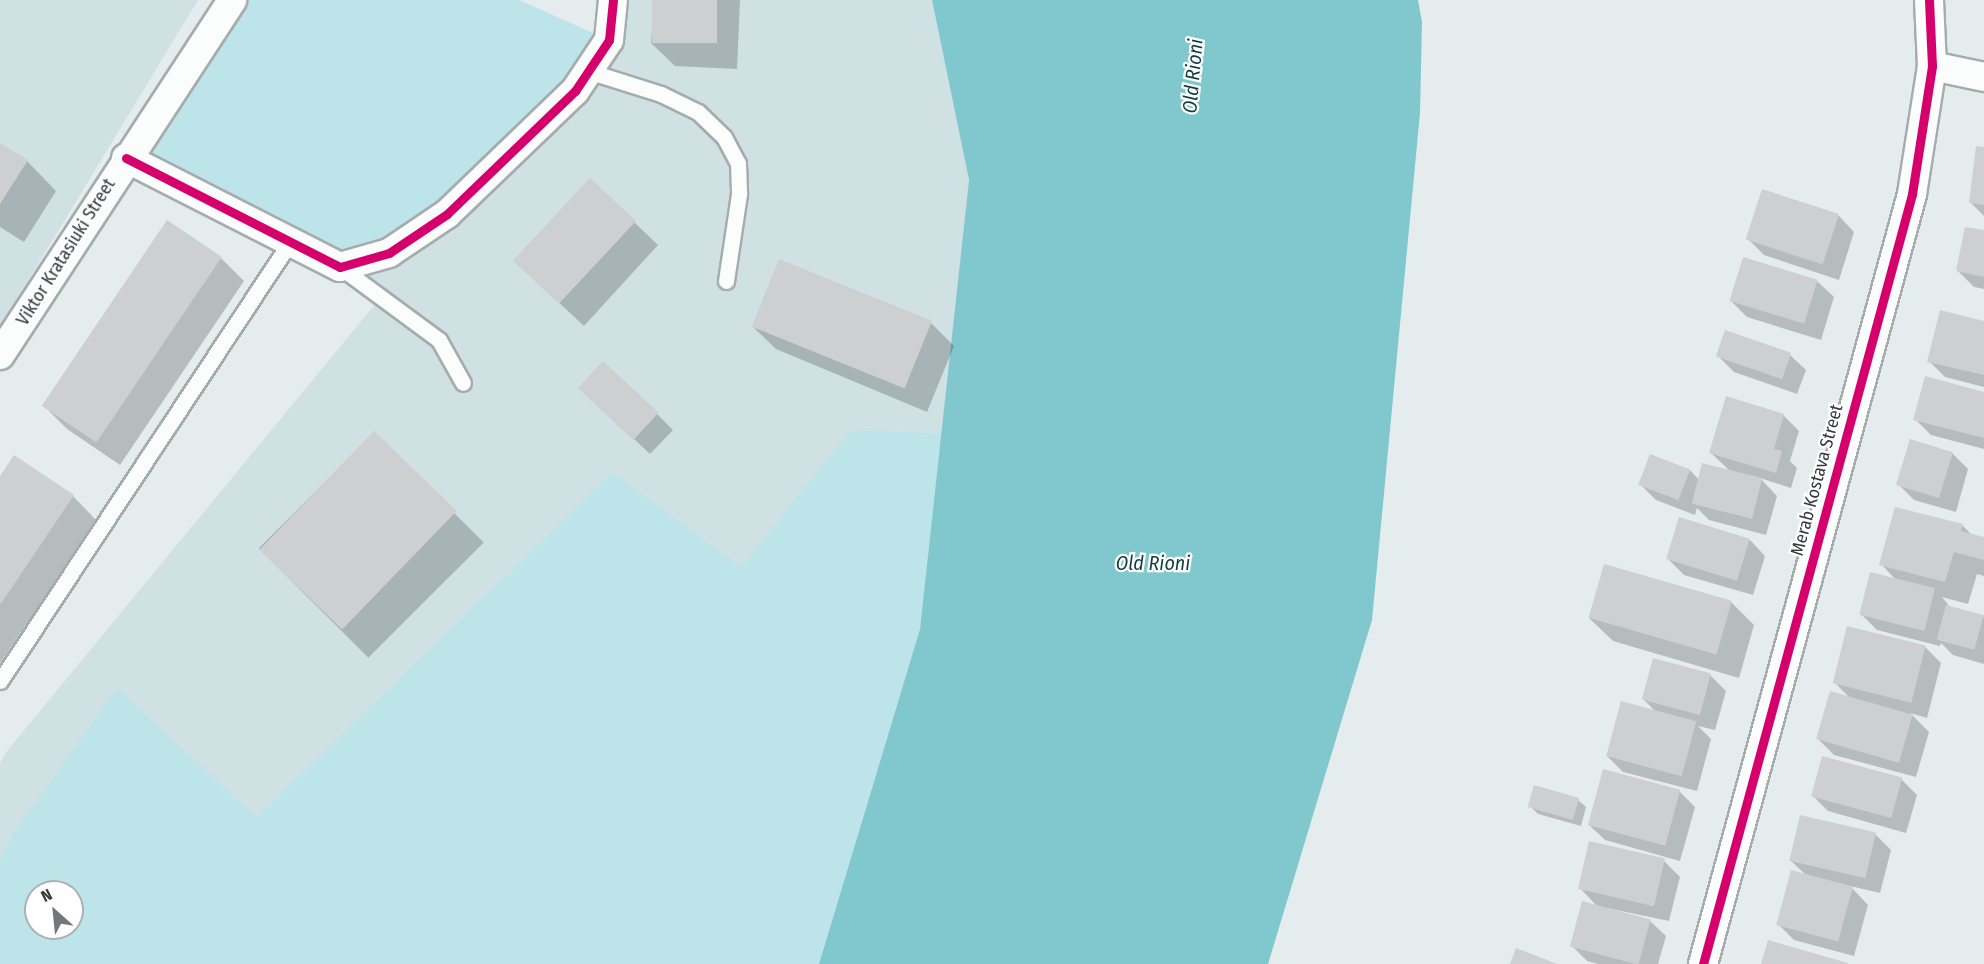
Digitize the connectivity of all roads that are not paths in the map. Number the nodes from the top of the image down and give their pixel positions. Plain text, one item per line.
1 (232, 0) edge
2 (613, 0) edge
3 (1929, 0) edge
4 (1932, 66) junction
5 (588, 71) junction
6 (1984, 77) edge
7 (126, 158) junction
8 (290, 242) junction
9 (340, 267) junction
10 (726, 281) dead end
11 (0, 355) edge
12 (463, 383) dead end
13 (0, 681) edge
14 (1702, 964) edge

1 - 7 street, Viktor Kratasiuki Street
2 - 5 street
3 - 4 street, Merab Kostava Street
4 - 6 street
4 - 14 street, Merab Kostava Street
5 - 9 street
5 - 10 lane
7 - 8 street
7 - 11 street, Viktor Kratasiuki Street
8 - 9 street
8 - 13 lane
9 - 12 lane

